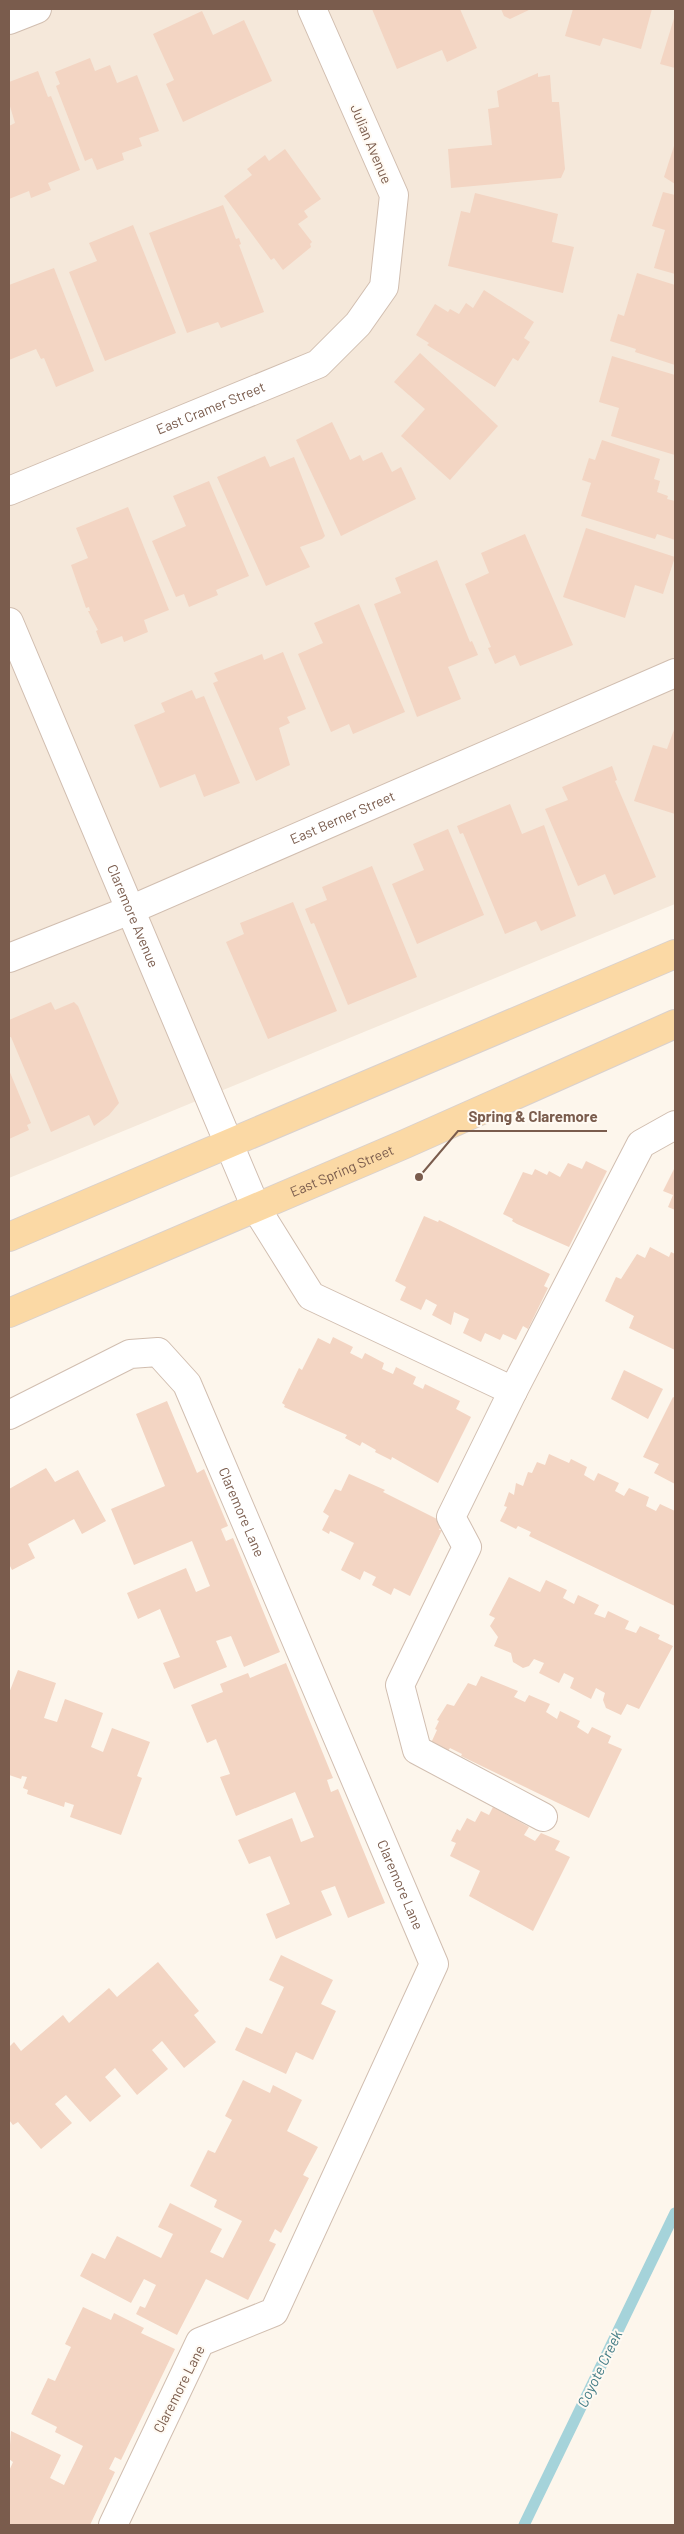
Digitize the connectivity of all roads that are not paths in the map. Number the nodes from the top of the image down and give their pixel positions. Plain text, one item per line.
1 (37, 9) edge
2 (312, 9) edge
3 (9, 20) edge
4 (384, 286) joint
5 (9, 491) edge
6 (9, 622) edge
7 (675, 673) edge
8 (130, 910) junction
9 (675, 954) edge
10 (9, 958) edge
11 (675, 1024) edge
12 (675, 1125) edge
13 (229, 1143) junction
14 (256, 1208) junction
15 (9, 1237) edge
16 (9, 1313) edge
17 (512, 1391) junction
18 (9, 1416) edge
19 (544, 1816) dead end
20 (113, 2525) edge

1 - 3 street
2 - 4 street, Julian Avenue
4 - 5 street, East Cramer Street
6 - 8 street, Claremore Avenue
7 - 8 street, East Berner Street
8 - 10 street, East Berner Street
8 - 13 street, Claremore Avenue
9 - 13 main road
11 - 14 main road, East Spring Street
12 - 17 street
13 - 14 street, Claremore Avenue
13 - 15 main road
14 - 16 main road, East Spring Street
14 - 17 street
17 - 19 street
18 - 20 street, Claremore Lane

